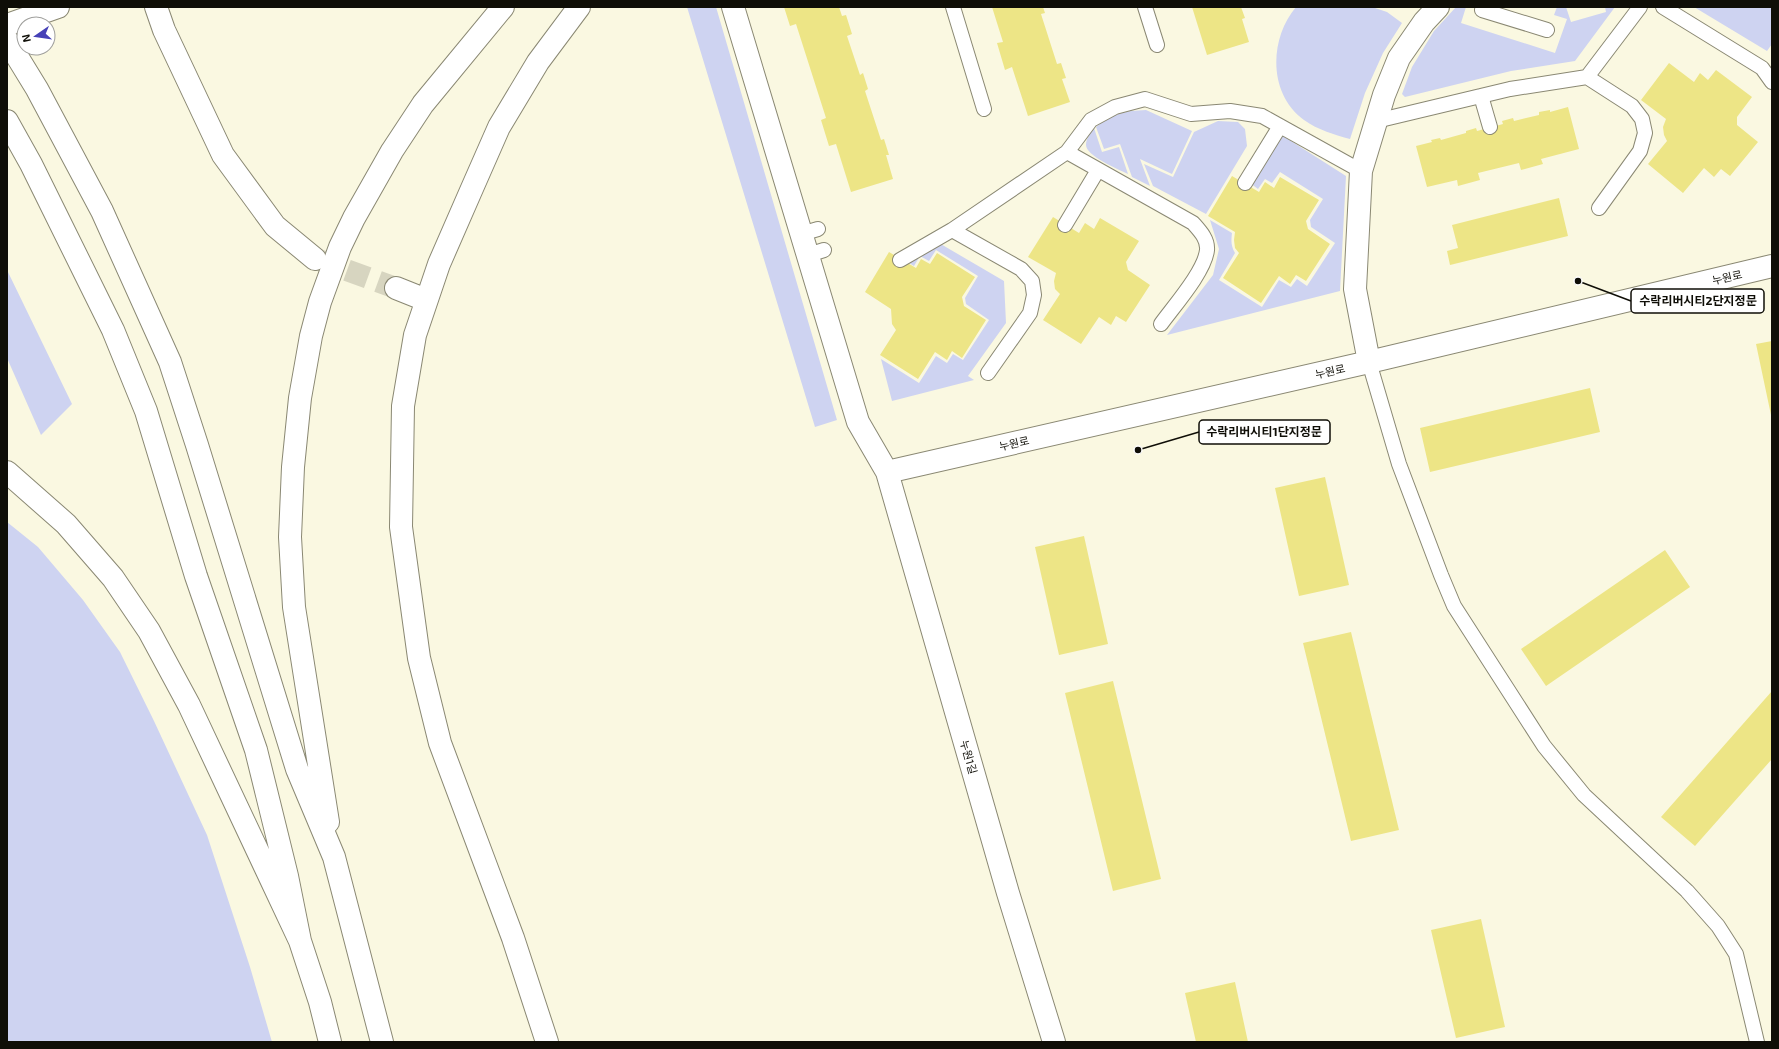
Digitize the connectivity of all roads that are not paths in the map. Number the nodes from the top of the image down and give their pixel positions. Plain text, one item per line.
1 (58, 7) edge
2 (156, 7) edge
3 (503, 7) edge
4 (579, 7) edge
5 (732, 7) edge
6 (953, 7) edge
7 (1145, 7) edge
8 (1438, 7) edge
9 (1483, 7) edge
10 (1640, 7) edge
11 (1663, 7) edge
12 (7, 25) edge
13 (1547, 30) dead end
14 (7, 40) edge
15 (1157, 45) dead end
16 (1587, 77) junction
17 (1772, 82) edge
18 (1481, 96) junction
19 (984, 109) dead end
20 (7, 121) edge
21 (1376, 121) junction
22 (1280, 126) junction
23 (1490, 127) dead end
24 (1067, 152) junction
25 (1098, 170) junction
26 (1361, 171) junction
27 (1245, 184) dead end
28 (1599, 208) dead end
29 (1065, 225) dead end
30 (952, 230) junction
31 (315, 259) tunnel mouth
32 (900, 260) dead end
33 (1772, 266) edge
34 (396, 288) tunnel mouth
35 (426, 300) junction
36 (1161, 324) dead end
37 (1369, 362) junction
38 (988, 373) dead end
39 (7, 472) edge
40 (887, 472) junction
41 (334, 857) junction
42 (300, 941) junction
43 (330, 1042) edge
44 (382, 1042) edge
45 (547, 1042) edge
46 (1054, 1042) edge
47 (1757, 1042) edge

1 - 12 main road
2 - 31 main road
3 - 41 main road
4 - 35 main road
5 - 40 main road, 누원1길
6 - 19 lane
7 - 15 lane
8 - 21 main road
9 - 13 lane
10 - 16 lane
11 - 17 lane
14 - 41 main road
16 - 18 lane
16 - 28 lane
18 - 21 lane
18 - 23 lane
20 - 42 main road
21 - 26 main road
22 - 24 lane
22 - 26 lane
22 - 27 lane
24 - 25 lane
24 - 30 lane
25 - 29 lane
25 - 36 lane
26 - 37 main road
30 - 32 lane
30 - 38 lane
33 - 37 main road, 누원로
34 - 35 main road
35 - 45 main road
37 - 40 main road, 누원로
37 - 47 lane
39 - 42 main road
40 - 46 main road, 누원1길
41 - 44 main road
42 - 43 main road

